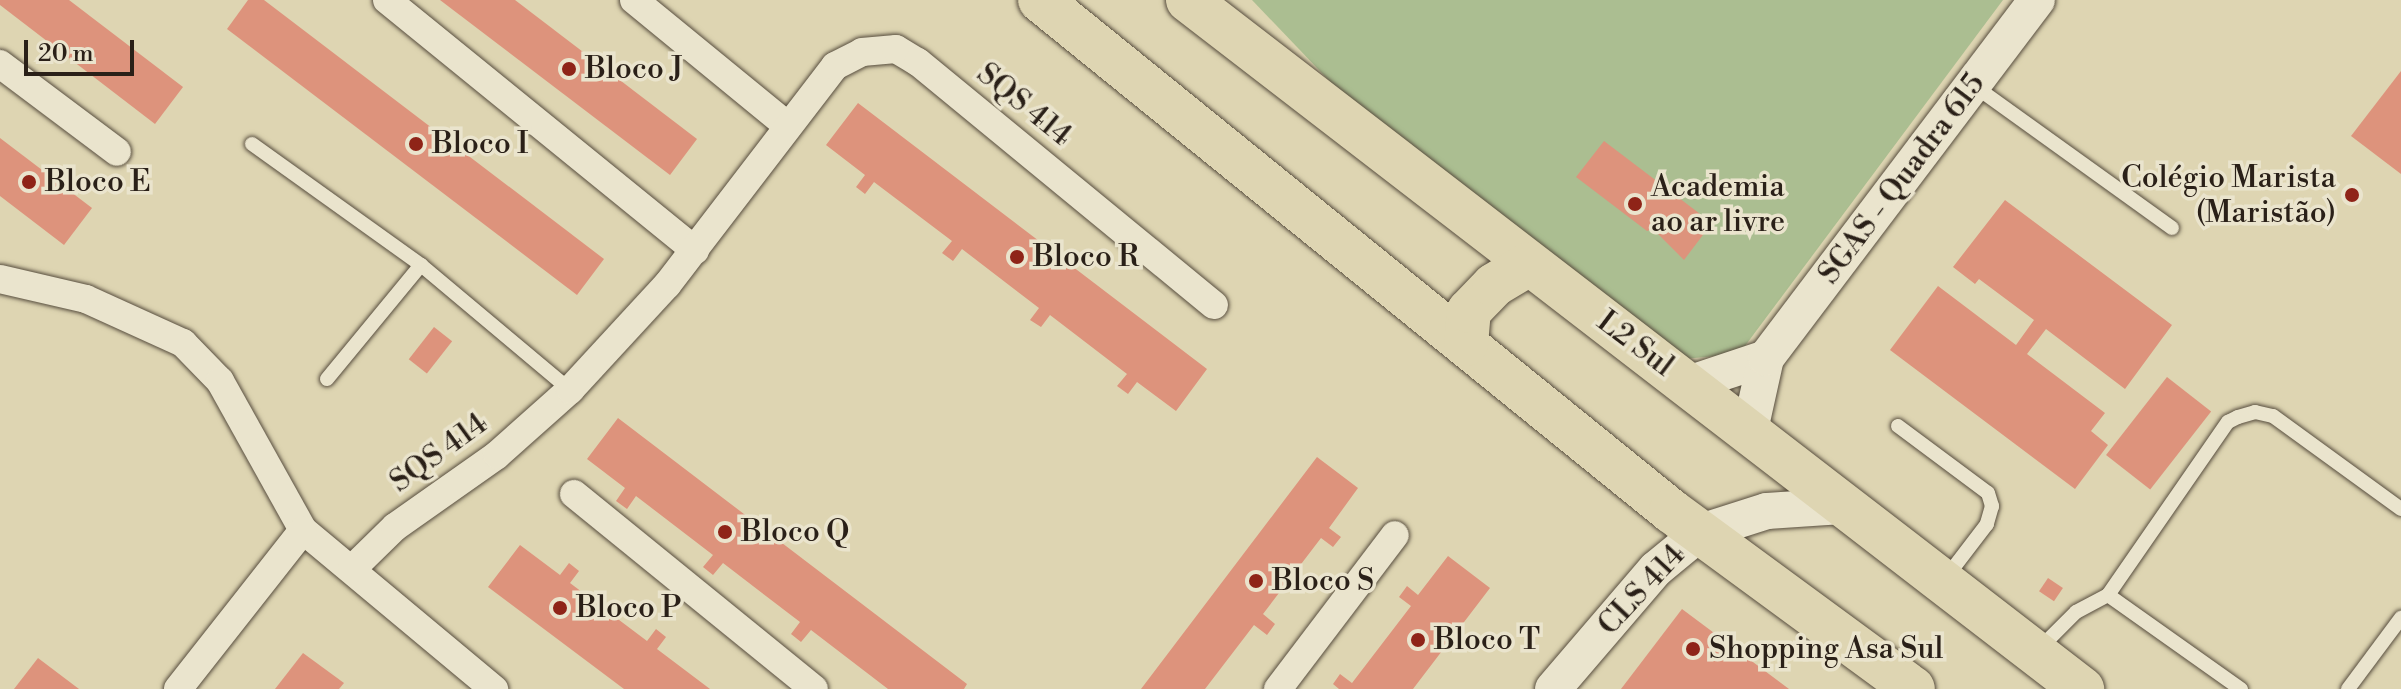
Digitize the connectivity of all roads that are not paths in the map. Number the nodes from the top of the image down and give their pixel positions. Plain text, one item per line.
1 (387, 0) edge
2 (634, 0) edge
3 (1040, 0) edge
4 (1188, 0) edge
5 (2037, 0) edge
6 (0, 64) edge
7 (1973, 85) junction
8 (788, 126) junction
9 (252, 144) dead end
10 (117, 152) dead end
11 (2172, 228) dead end
12 (695, 250) junction
13 (1529, 264) junction
14 (421, 265) junction
15 (0, 279) edge
16 (1214, 305) dead end
17 (1466, 344) junction
18 (1766, 358) junction
19 (327, 379) dead end
20 (1688, 384) junction
21 (570, 390) junction
22 (1898, 426) dead end
23 (1750, 430) junction
24 (574, 494) dead end
25 (1842, 506) junction
26 (2401, 509) edge
27 (303, 530) junction
28 (1701, 532) junction
29 (1395, 535) dead end
30 (352, 569) junction
31 (1942, 583) junction
32 (2108, 595) junction
33 (2401, 618) edge
34 (2035, 654) junction
35 (476, 684) edge
36 (178, 689) edge
37 (814, 689) edge
38 (1278, 689) edge
39 (1553, 689) edge
40 (1913, 689) edge
41 (2082, 689) edge
42 (2241, 689) edge
43 (2348, 689) edge

1 - 12 street
2 - 8 street
3 - 17 main road
4 - 13 main road, L2 Sul
5 - 7 street, SGAS - Quadra 615
6 - 10 street
7 - 11 lane
7 - 18 street, SGAS - Quadra 615
8 - 12 street, SQS 414
8 - 16 street, SQS 414
9 - 14 lane
12 - 21 street, SQS 414
13 - 17 main road
13 - 20 main road, L2 Sul
14 - 19 lane
14 - 21 lane
15 - 27 street
17 - 28 main road
18 - 20 street
18 - 23 street, SGAS - Quadra 615
20 - 23 main road, L2 Sul
21 - 30 street, SQS 414
22 - 31 lane
23 - 25 main road, L2 Sul
24 - 37 street
25 - 28 street, CLS 414
25 - 31 main road, L2 Sul
26 - 32 lane
27 - 30 street
27 - 36 street
28 - 39 street, CLS 414
28 - 40 main road
29 - 38 street
30 - 35 street
31 - 34 main road, L2 Sul
32 - 34 lane
32 - 42 lane
33 - 43 lane
34 - 41 main road, L2 Sul

